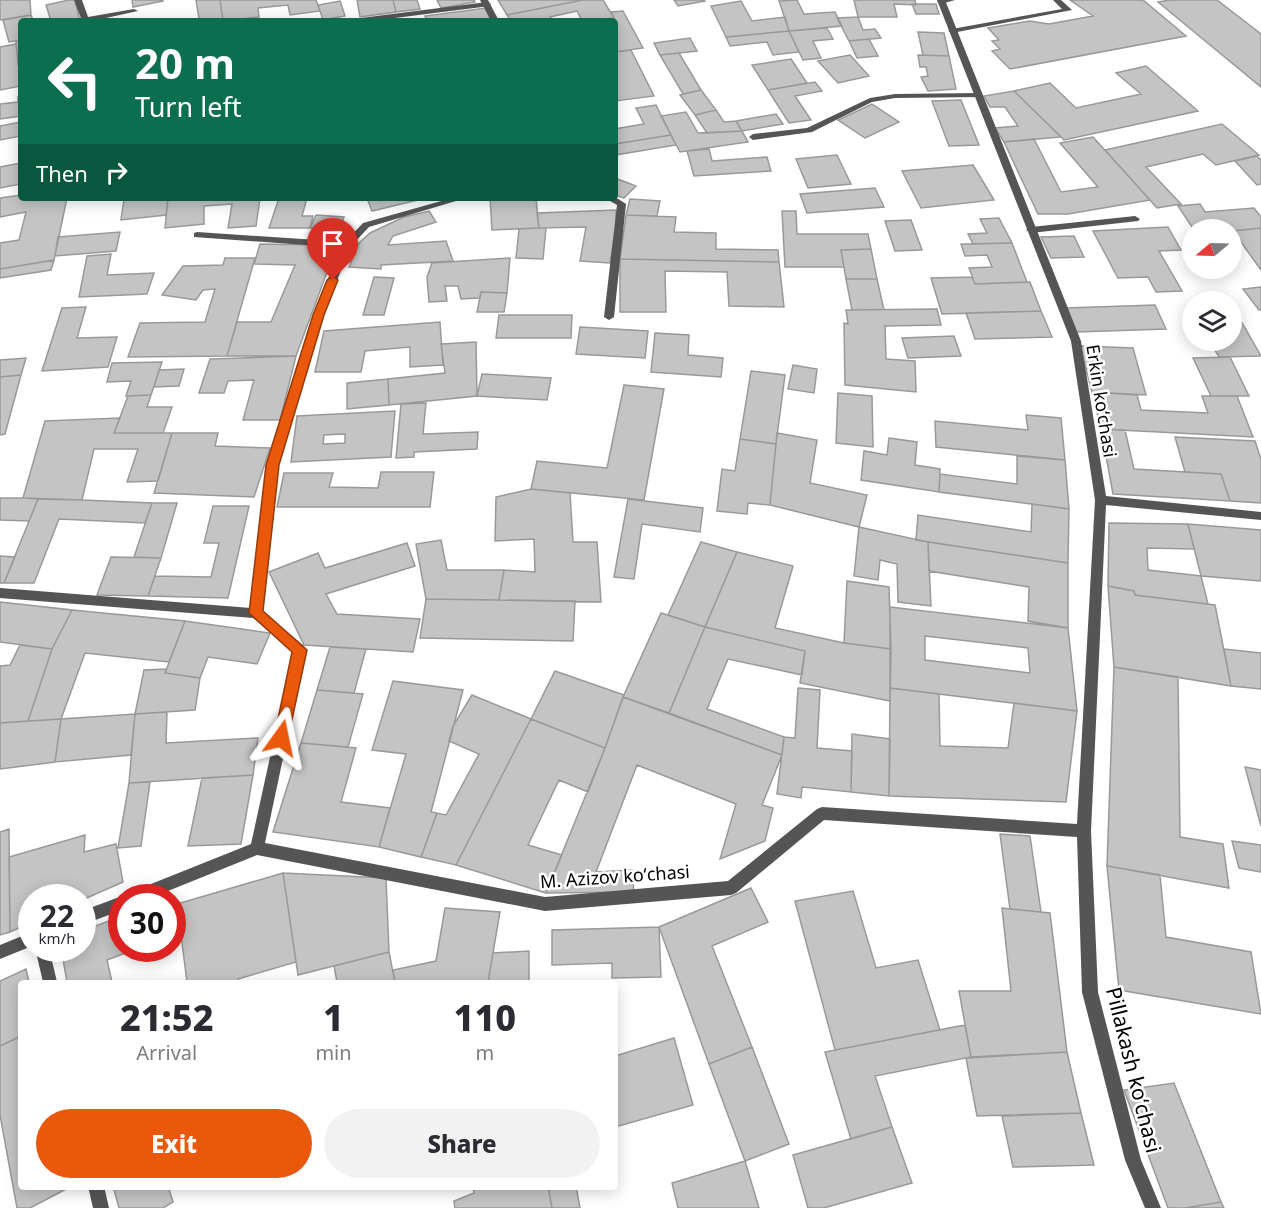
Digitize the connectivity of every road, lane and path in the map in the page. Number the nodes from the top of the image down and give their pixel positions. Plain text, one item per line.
1 (78, 0) edge
2 (1057, 0) edge
3 (944, 1) edge
4 (485, 2) edge
5 (134, 11) dead end
6 (84, 18) edge
7 (96, 18) edge
8 (374, 18) edge
9 (493, 18) edge
10 (952, 31) junction
11 (978, 95) junction
12 (753, 137) dead end
13 (451, 201) edge
14 (616, 201) edge
15 (1136, 219) dead end
16 (1031, 230) junction
17 (197, 235) dead end
18 (347, 245) junction
19 (609, 317) dead end
20 (1101, 500) junction
21 (1261, 516) edge
22 (0, 592) edge
23 (255, 613) junction
24 (1084, 831) junction
25 (257, 848) junction
26 (168, 884) edge
27 (18, 945) edge
28 (0, 952) edge
29 (45, 962) edge
30 (50, 980) edge
31 (97, 1190) edge
32 (101, 1208) edge
33 (1154, 1208) edge

1 - 6 street
2 - 10 street
3 - 10 street, Erkin koʻchasi
4 - 8 street
4 - 9 street
5 - 7 street
10 - 11 street, Erkin koʻchasi
11 - 12 street
11 - 16 street, Erkin koʻchasi
13 - 18 street
14 - 19 street
15 - 16 street
16 - 20 street, Erkin koʻchasi
17 - 18 street
18 - 23 street
20 - 21 street
20 - 24 street, Erkin koʻchasi
22 - 23 street
23 - 25 street
24 - 25 street, M. Azizov koʻchasi
24 - 33 street, Pillakash koʻchasi
25 - 26 street
27 - 28 street
29 - 30 street
31 - 32 street

